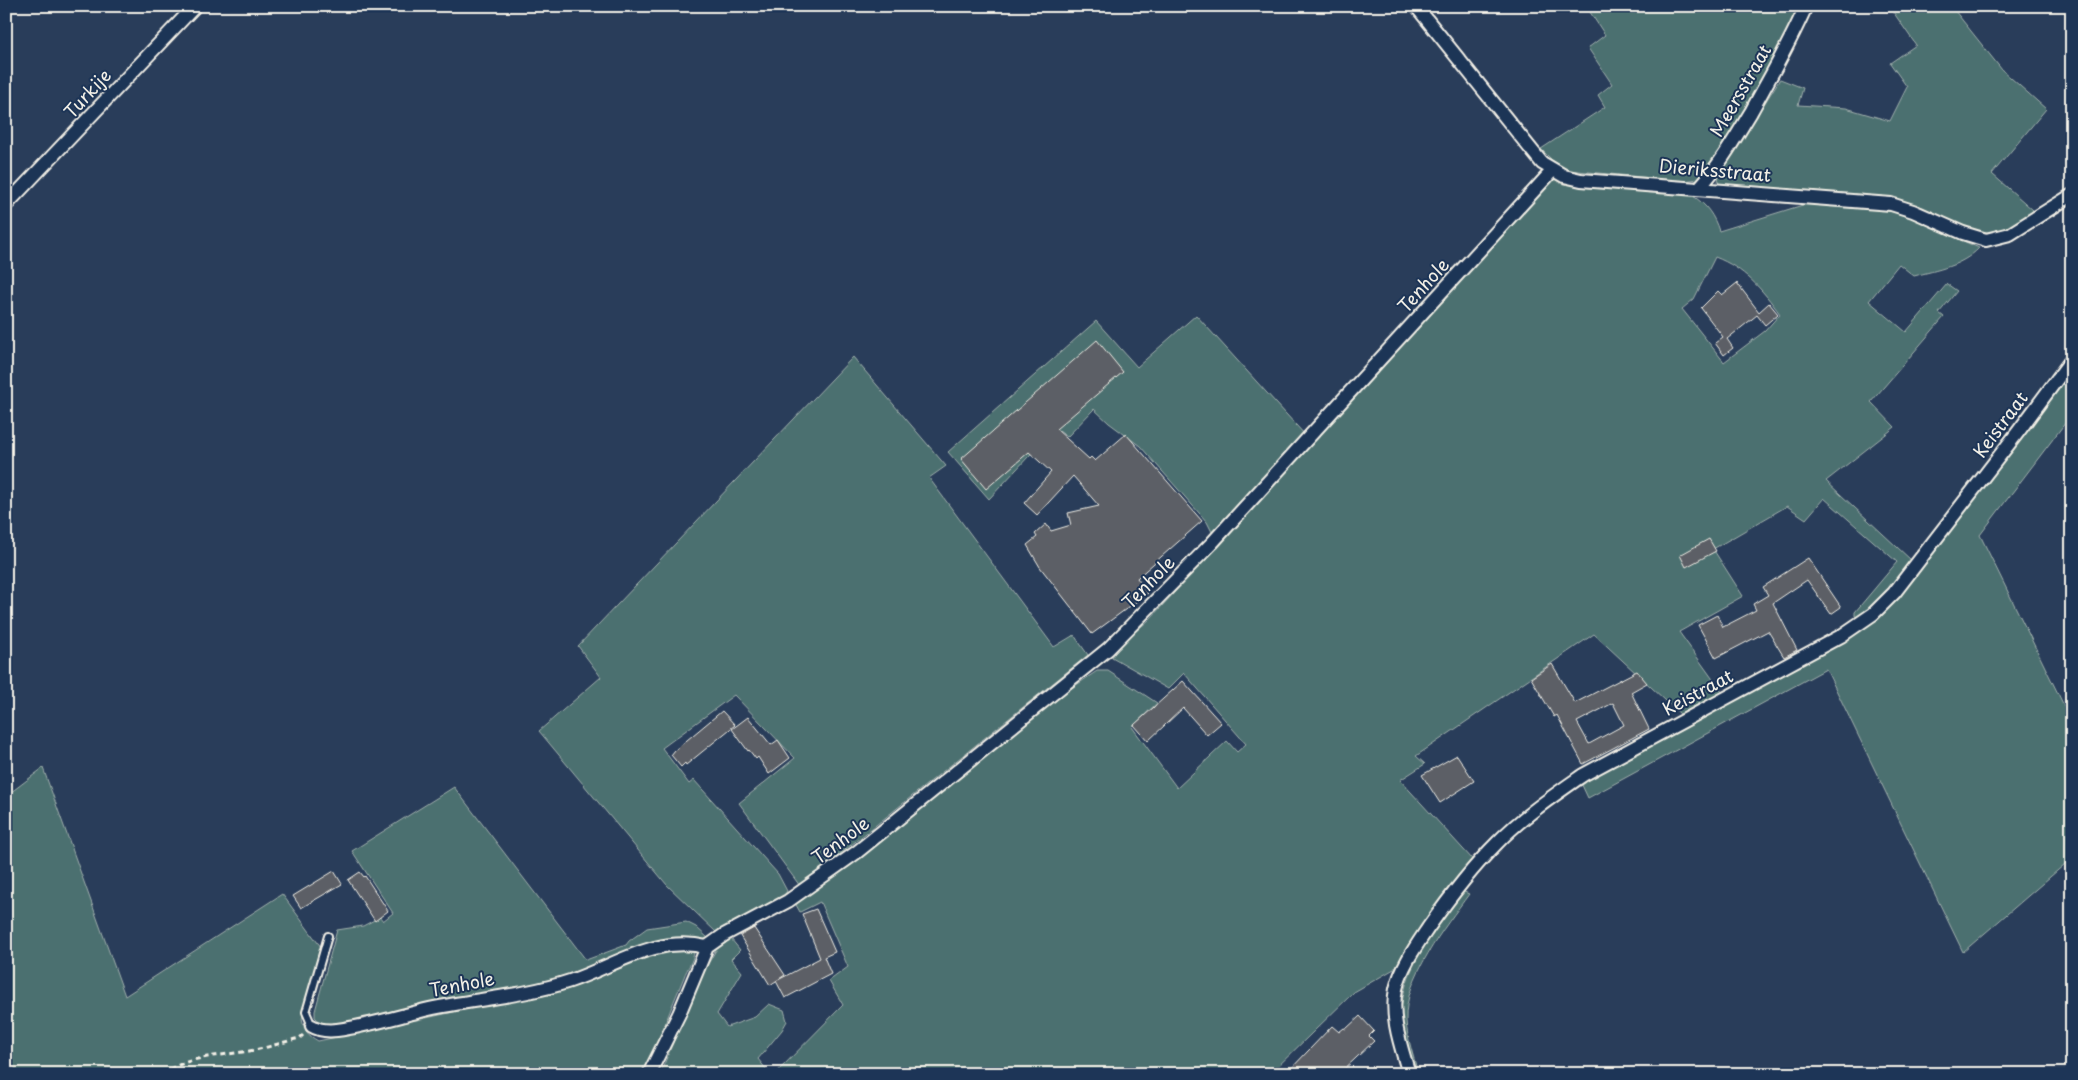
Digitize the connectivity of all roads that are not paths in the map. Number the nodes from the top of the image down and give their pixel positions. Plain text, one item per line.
1 (195, 6) edge
2 (1416, 6) edge
3 (1806, 6) edge
4 (1552, 170) junction
5 (1699, 188) junction
6 (2072, 196) edge
7 (6, 205) edge
8 (2072, 359) edge
9 (328, 936) dead end
10 (707, 947) junction
11 (312, 1026) joint
12 (649, 1074) edge
13 (1409, 1074) edge

1 - 7 street, Turkije
2 - 4 street, Dieriksstraat
3 - 5 street, Meersstraat
4 - 5 street, Dieriksstraat
4 - 10 street, Tenhole
5 - 6 street, Dieriksstraat
8 - 13 street, Keistraat
9 - 11 lane
10 - 11 street, Tenhole
10 - 12 street

